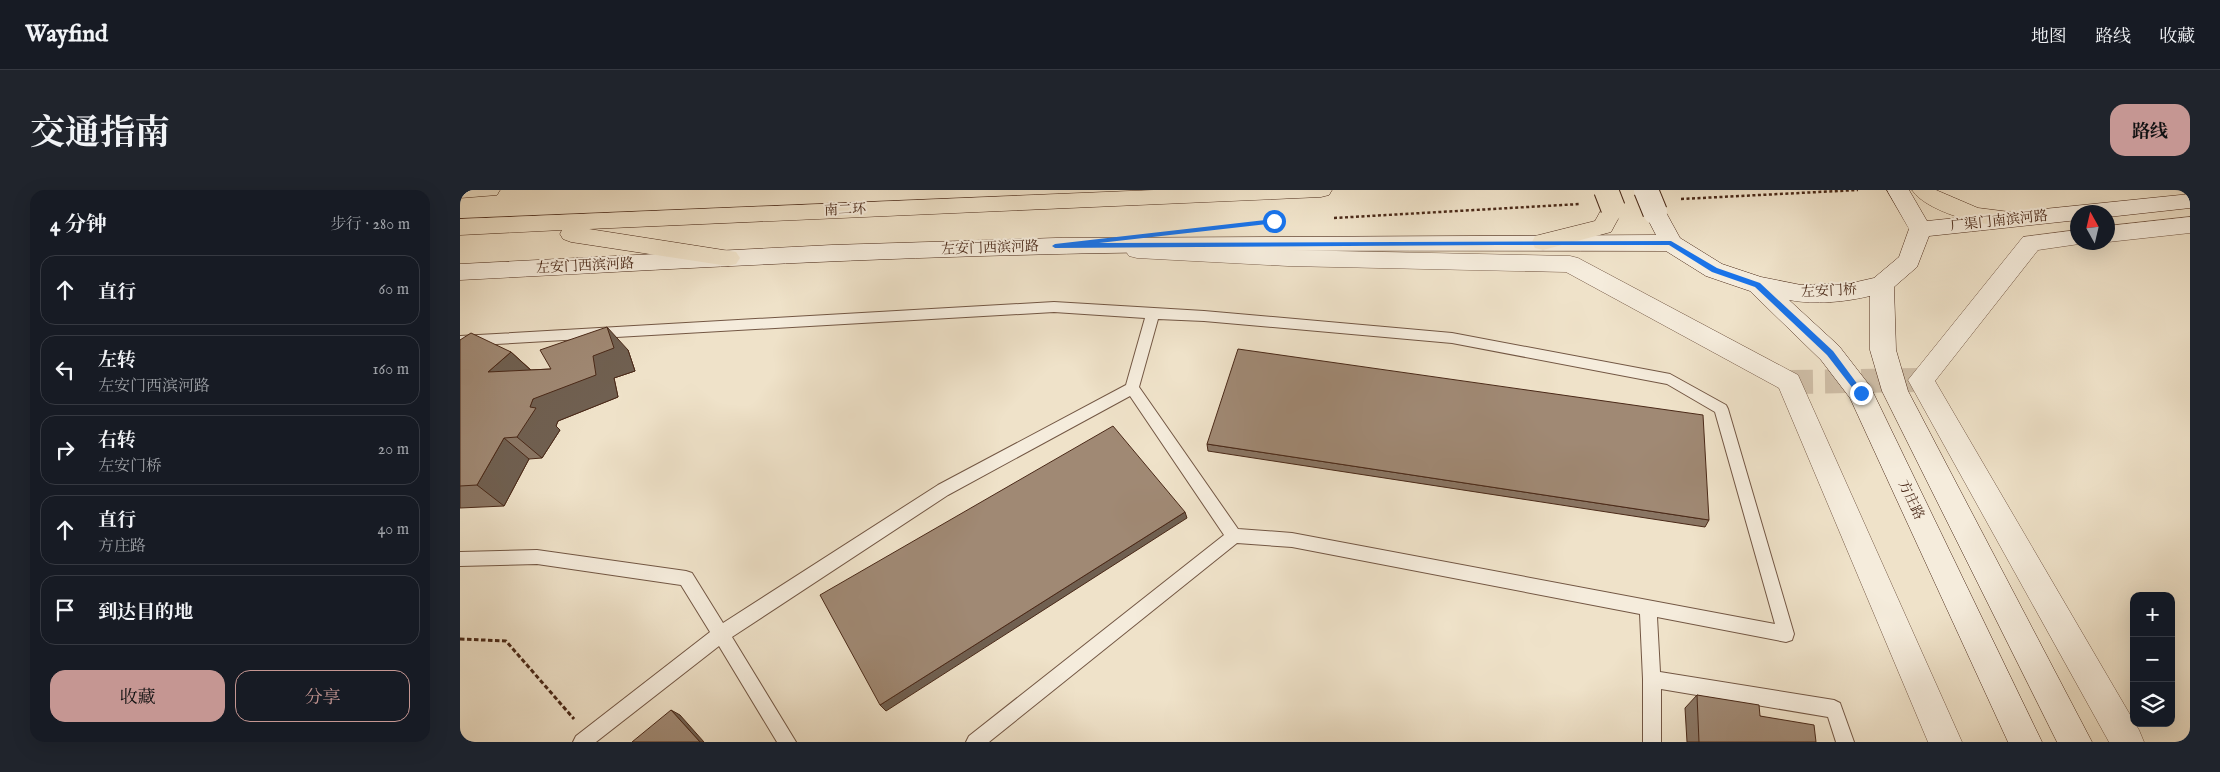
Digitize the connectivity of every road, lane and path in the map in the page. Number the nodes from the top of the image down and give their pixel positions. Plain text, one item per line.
1 (489, 190) edge
2 (1321, 190) edge
3 (1646, 190) edge
4 (1858, 190) edge
5 (460, 191) edge
6 (1913, 194) edge
7 (1609, 199) edge
8 (1679, 199) dead end
9 (2190, 201) edge
10 (1580, 204) dead end
11 (2115, 209) edge
12 (2070, 214) edge
13 (1333, 218) dead end
14 (2018, 219) junction
15 (508, 224) junction
16 (2190, 225) edge
17 (460, 227) edge
18 (1920, 230) junction
19 (2115, 233) edge
20 (2070, 239) edge
21 (1542, 242) junction
22 (1671, 243) junction
23 (1055, 246) junction
24 (728, 258) junction
25 (460, 272) edge
26 (1882, 284) junction
27 (1758, 285) junction
28 (1153, 314) junction
29 (460, 341) edge
30 (1132, 388) junction
31 (1234, 536) junction
32 (460, 558) edge
33 (1648, 608) junction
34 (720, 635) junction
35 (460, 639) edge
36 (1652, 680) junction
37 (586, 740) edge
38 (787, 742) edge
39 (975, 742) edge
40 (1652, 742) edge
41 (1845, 742) edge
42 (1945, 742) edge
43 (2025, 742) edge
44 (2075, 742) edge
45 (2127, 742) edge

1 - 5 highway
2 - 15 highway, 南二环
3 - 22 street, bridge
4 - 8 path
6 - 14 highway
6 - 18 street
7 - 21 highway
9 - 11 street
10 - 13 path
12 - 14 street, 广渠门南滨河路
14 - 18 street, 广渠门南滨河路
15 - 17 highway, 南二环
15 - 24 highway
16 - 19 street
18 - 26 street, 左安门桥
20 - 45 street
21 - 22 street, 左安门西滨河路
21 - 23 street, 左安门西滨河路
22 - 27 street, 左安门桥
23 - 24 street, 左安门西滨河路
23 - 42 street
24 - 25 street, 左安门西滨河路
26 - 27 street, 左安门桥
26 - 44 street
27 - 43 street, 方庄路
28 - 29 lane
28 - 30 lane
28 - 33 lane
30 - 31 lane
30 - 34 lane
31 - 33 lane
31 - 39 lane
32 - 34 lane
33 - 36 lane
34 - 37 lane
34 - 38 lane
35 - 37 path
36 - 40 lane
36 - 41 lane

